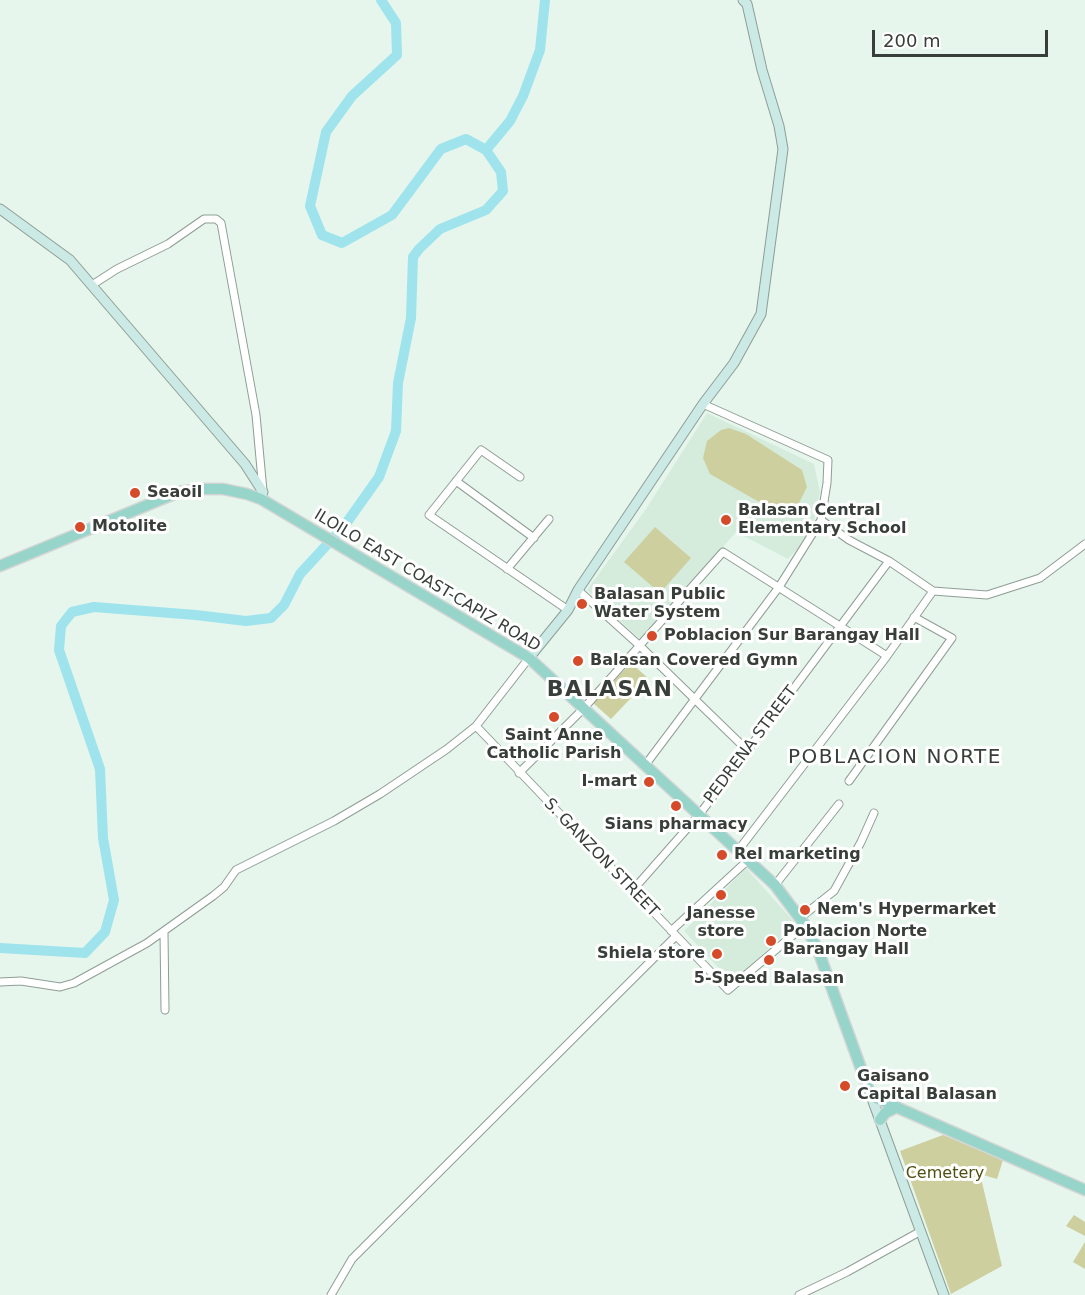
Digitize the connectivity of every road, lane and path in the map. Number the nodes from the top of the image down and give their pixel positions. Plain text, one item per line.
1 (746, 1) edge
2 (0, 208) edge
3 (92, 285) junction
4 (703, 404) junction
5 (520, 477) dead end
6 (456, 482) junction
7 (262, 496) junction
8 (549, 519) dead end
9 (821, 520) junction
10 (534, 538) junction
11 (1085, 544) edge
12 (889, 561) junction
13 (0, 566) edge
14 (507, 569) junction
15 (779, 587) junction
16 (578, 590) junction
17 (933, 591) junction
18 (568, 610) junction
19 (914, 617) junction
20 (839, 626) junction
21 (640, 646) junction
22 (887, 656) junction
23 (529, 658) junction
24 (694, 699) junction
25 (584, 708) junction
26 (476, 726) junction
27 (747, 750) junction
28 (646, 764) junction
29 (519, 773) junction
30 (849, 781) dead end
31 (839, 804) dead end
32 (874, 813) dead end
33 (699, 814) junction
34 (737, 852) junction
35 (747, 861) junction
36 (775, 885) junction
37 (632, 891) junction
38 (803, 921) junction
39 (164, 933) junction
40 (674, 934) junction
41 (0, 982) edge
42 (165, 1010) dead end
43 (871, 1096) junction
44 (897, 1107) junction
45 (880, 1120) junction
46 (1085, 1190) edge
47 (921, 1231) junction
48 (331, 1295) edge
49 (799, 1295) edge
50 (944, 1295) edge

1 - 4 street
2 - 3 street
3 - 7 street
3 - 7 street
4 - 9 street
4 - 16 street
5 - 6 street
6 - 10 street
6 - 14 street
7 - 13 main road, ILOILO EAST COAST-CAPIZ ROAD
7 - 23 main road, ILOILO EAST COAST-CAPIZ ROAD
8 - 10 street
9 - 12 street
9 - 15 street
10 - 14 street
11 - 17 street
12 - 17 street
12 - 20 street, PEDRENA STREET
14 - 18 street
15 - 20 street
15 - 21 street
15 - 24 street
16 - 18 street
16 - 21 street
17 - 19 street
18 - 23 street
19 - 22 street
19 - 30 street
20 - 22 street
20 - 27 street, PEDRENA STREET
21 - 24 street
21 - 25 street
22 - 34 street
23 - 25 main road, ILOILO EAST COAST-CAPIZ ROAD
23 - 26 street
24 - 27 street
24 - 28 street
25 - 28 main road, ILOILO EAST COAST-CAPIZ ROAD
25 - 29 street
26 - 29 street, S. GANZON STREET
26 - 39 street
27 - 33 street, PEDRENA STREET
28 - 33 main road, ILOILO EAST COAST-CAPIZ ROAD
29 - 37 street, S. GANZON STREET
31 - 36 street
32 - 38 street
33 - 34 main road, ILOILO EAST COAST-CAPIZ ROAD
33 - 37 street, PEDRENA STREET
34 - 35 main road, ILOILO EAST COAST-CAPIZ ROAD
35 - 36 main road, ILOILO EAST COAST-CAPIZ ROAD
35 - 40 street
36 - 38 main road, ILOILO EAST COAST-CAPIZ ROAD
37 - 40 street, S. GANZON STREET
38 - 40 street, S. GANZON STREET
38 - 43 main road, ILOILO EAST COAST-CAPIZ ROAD
39 - 41 street
39 - 42 street
40 - 48 street
43 - 44 main road
43 - 45 street
44 - 45 main road
44 - 46 main road
45 - 47 street
47 - 49 street
47 - 50 street

